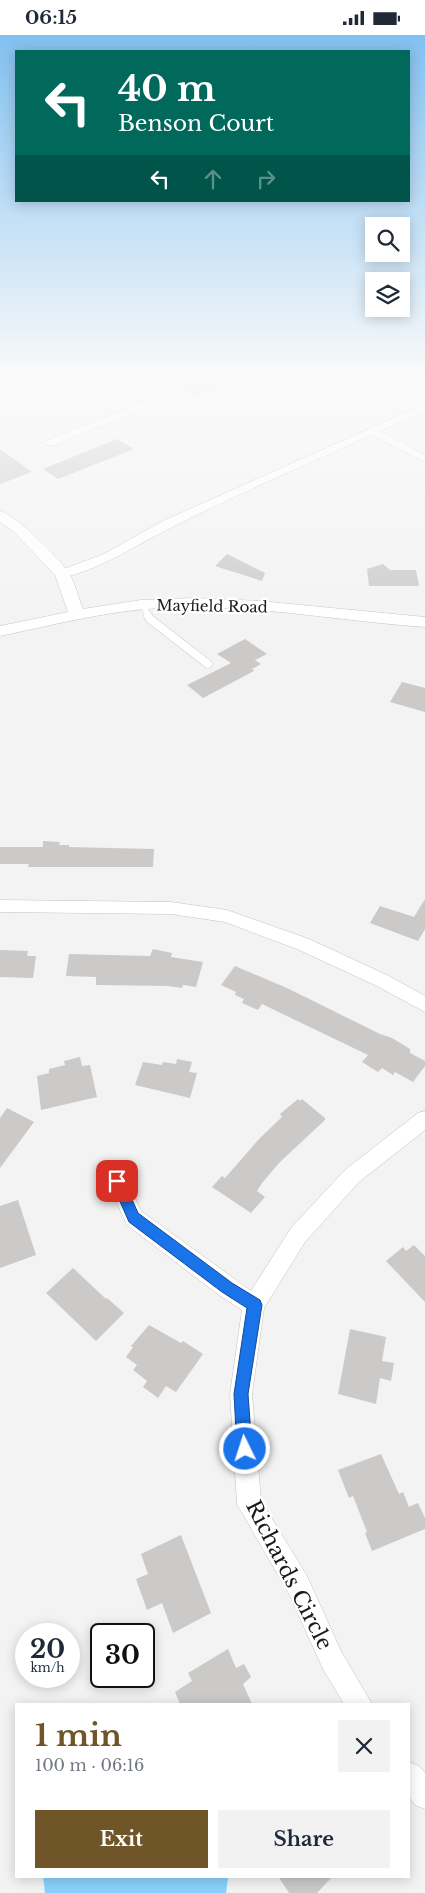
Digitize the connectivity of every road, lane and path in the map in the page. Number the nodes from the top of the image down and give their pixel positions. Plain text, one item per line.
1 (308, 460) edge
2 (0, 515) edge
3 (62, 574) junction
4 (143, 605) junction
5 (78, 615) junction
6 (425, 622) edge
7 (0, 631) edge
8 (208, 664) dead end
9 (0, 905) edge
10 (425, 1005) edge
11 (425, 1119) edge
12 (117, 1181) dead end
13 (254, 1305) junction
14 (358, 1703) edge
15 (410, 1777) edge
16 (425, 1795) edge

1 - 3 street
2 - 3 street
3 - 5 street
4 - 5 street, Mayfield Road
4 - 6 street, Mayfield Road
4 - 8 lane
5 - 7 street, Mayfield Road
9 - 10 street
11 - 13 street, Richards Circle
12 - 13 street
13 - 14 street, Richards Circle
15 - 16 street

